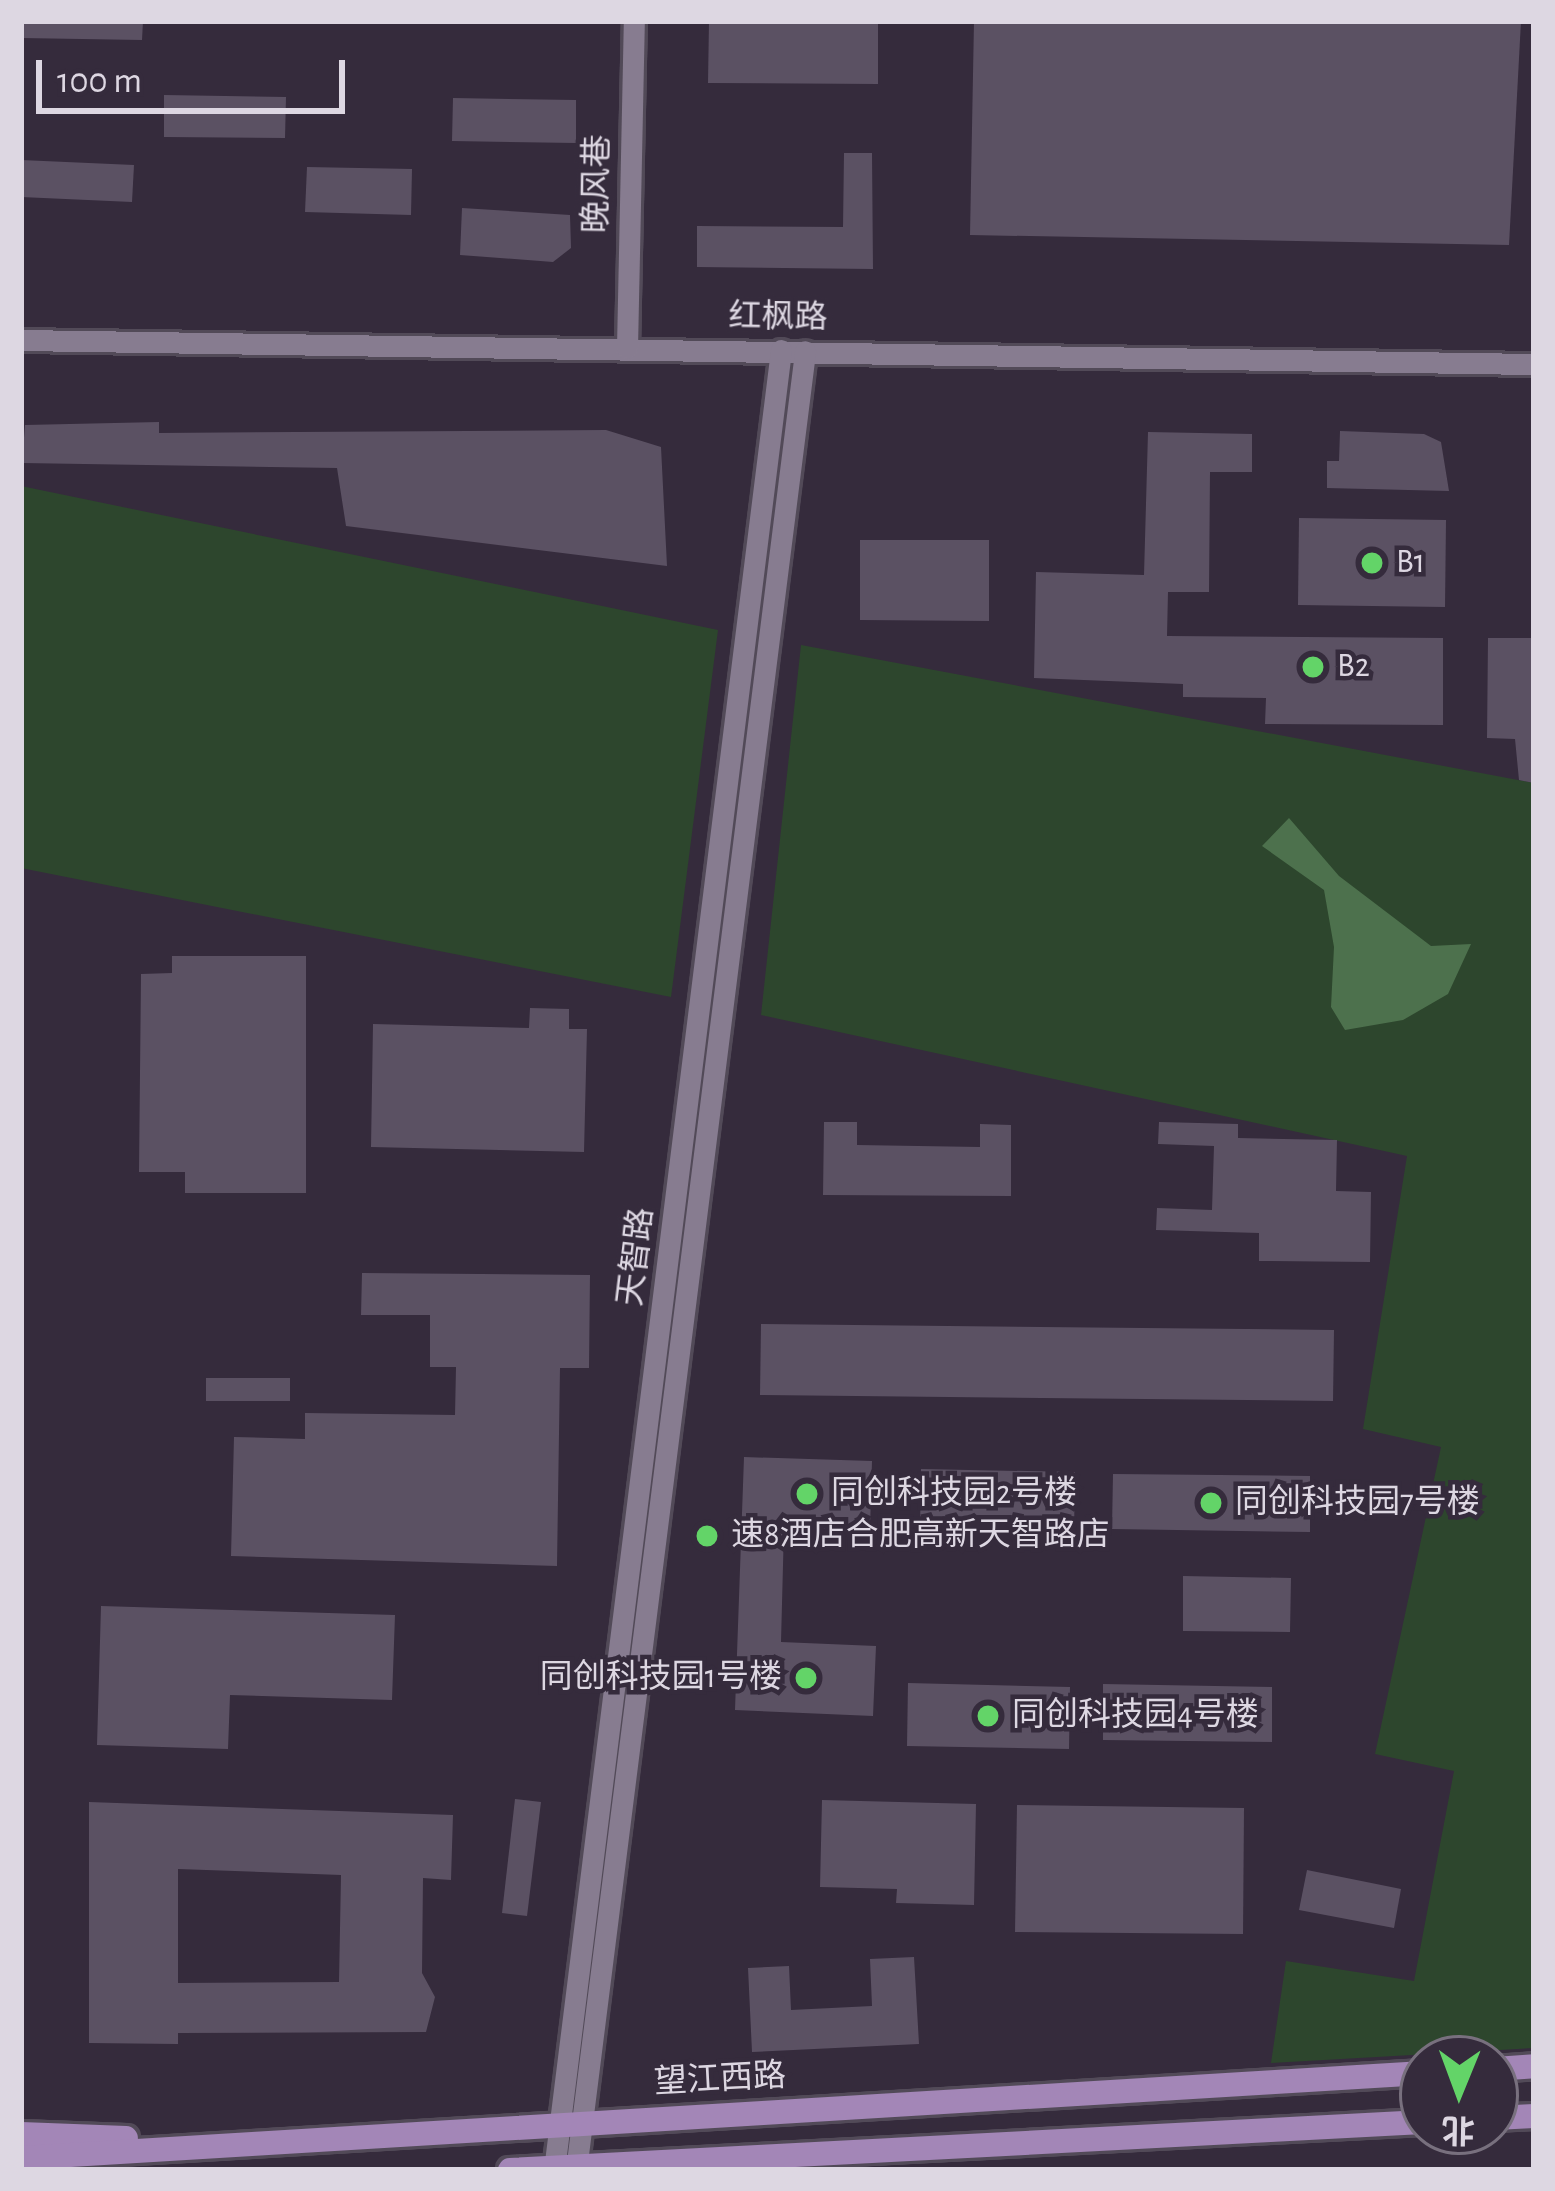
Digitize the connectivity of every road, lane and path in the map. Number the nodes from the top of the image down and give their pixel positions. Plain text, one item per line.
1 (634, 21) edge
2 (21, 340) edge
3 (628, 349) junction
4 (781, 350) junction
5 (805, 351) junction
6 (1534, 364) edge
7 (1399, 2074) edge
8 (575, 2121) junction
9 (1399, 2123) edge
10 (21, 2134) edge
11 (224, 2144) junction
12 (21, 2158) edge
13 (565, 2169) edge
14 (510, 2170) edge

1 - 3 street, 晚风巷
2 - 3 street, 红枫路
3 - 4 street, 红枫路
4 - 5 street, 红枫路
4 - 8 street, 天智路
5 - 6 street, 红枫路
5 - 8 street, 天智路
7 - 8 main road, 望江西路
8 - 11 main road, 望江西路
8 - 13 street, 天智路
9 - 13 main road
10 - 11 main road
11 - 12 main road, 望江西路
13 - 14 main road

